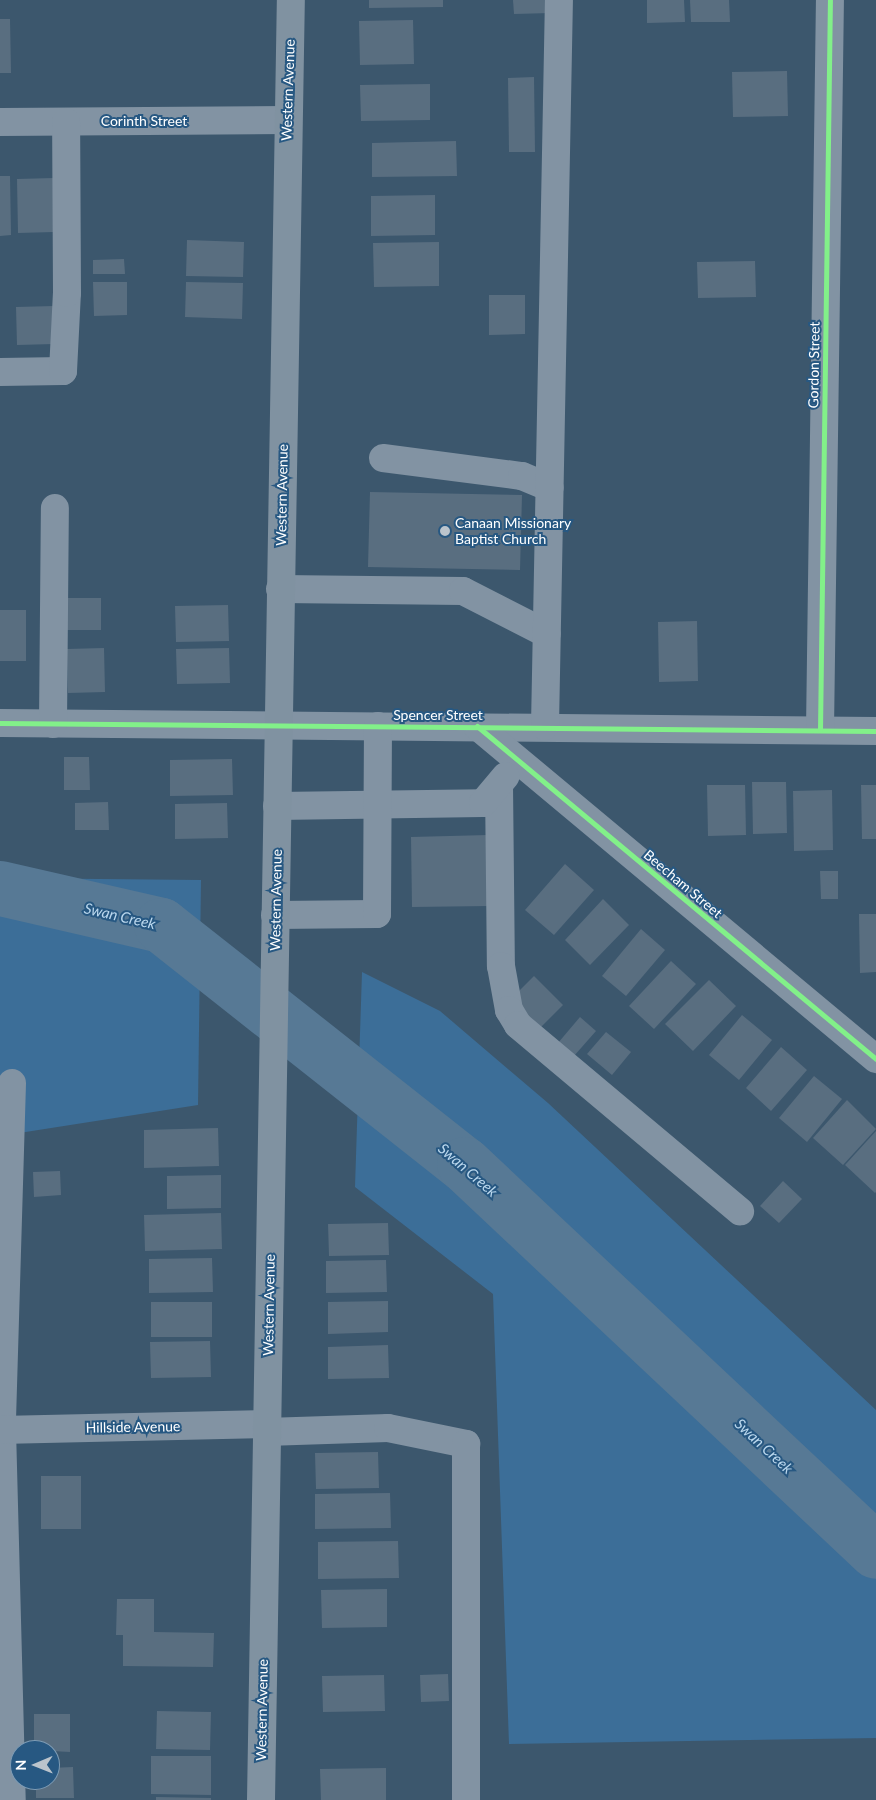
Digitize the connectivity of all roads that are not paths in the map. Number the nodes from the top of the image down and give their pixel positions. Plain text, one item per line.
1 (291, 0) edge
2 (559, 0) edge
3 (830, 0) edge
4 (287, 120) junction
5 (0, 122) edge
6 (66, 122) junction
7 (0, 372) edge
8 (383, 458) dead end
9 (550, 488) junction
10 (55, 508) dead end
11 (280, 589) junction
12 (547, 634) junction
13 (0, 724) edge
14 (53, 724) junction
15 (278, 726) junction
16 (378, 726) junction
17 (477, 726) junction
18 (546, 726) junction
19 (820, 730) junction
20 (876, 731) edge
21 (518, 762) junction
22 (499, 785) junction
23 (378, 805) junction
24 (277, 806) junction
25 (275, 925) junction
26 (876, 1059) edge
27 (12, 1083) dead end
28 (740, 1211) dead end
29 (266, 1428) junction
30 (1, 1430) edge
31 (12, 1800) edge
32 (261, 1800) edge
33 (466, 1800) edge

1 - 4 main road, Western Avenue
2 - 9 street
3 - 19 street, Gordon Street
4 - 6 street, Corinth Street
4 - 11 main road, Western Avenue
5 - 6 street, Corinth Street
6 - 7 street
8 - 9 street
9 - 12 street
10 - 14 street
11 - 12 street
11 - 15 main road, Western Avenue
12 - 18 street
13 - 14 street, Spencer Street
14 - 15 street, Spencer Street
15 - 16 street, Spencer Street
15 - 24 main road, Western Avenue
16 - 17 street, Spencer Street
16 - 23 street
17 - 18 street, Spencer Street
17 - 21 street, Beecham Street
18 - 19 street, Spencer Street
19 - 20 street, Spencer Street
21 - 22 street
21 - 26 street, Beecham Street
22 - 23 street
22 - 28 street
23 - 24 street
23 - 25 street
24 - 25 main road, Western Avenue
25 - 29 main road, Western Avenue
27 - 30 street
29 - 30 street, Hillside Avenue
29 - 32 main road, Western Avenue
29 - 33 street, Hillside Avenue
30 - 31 street

